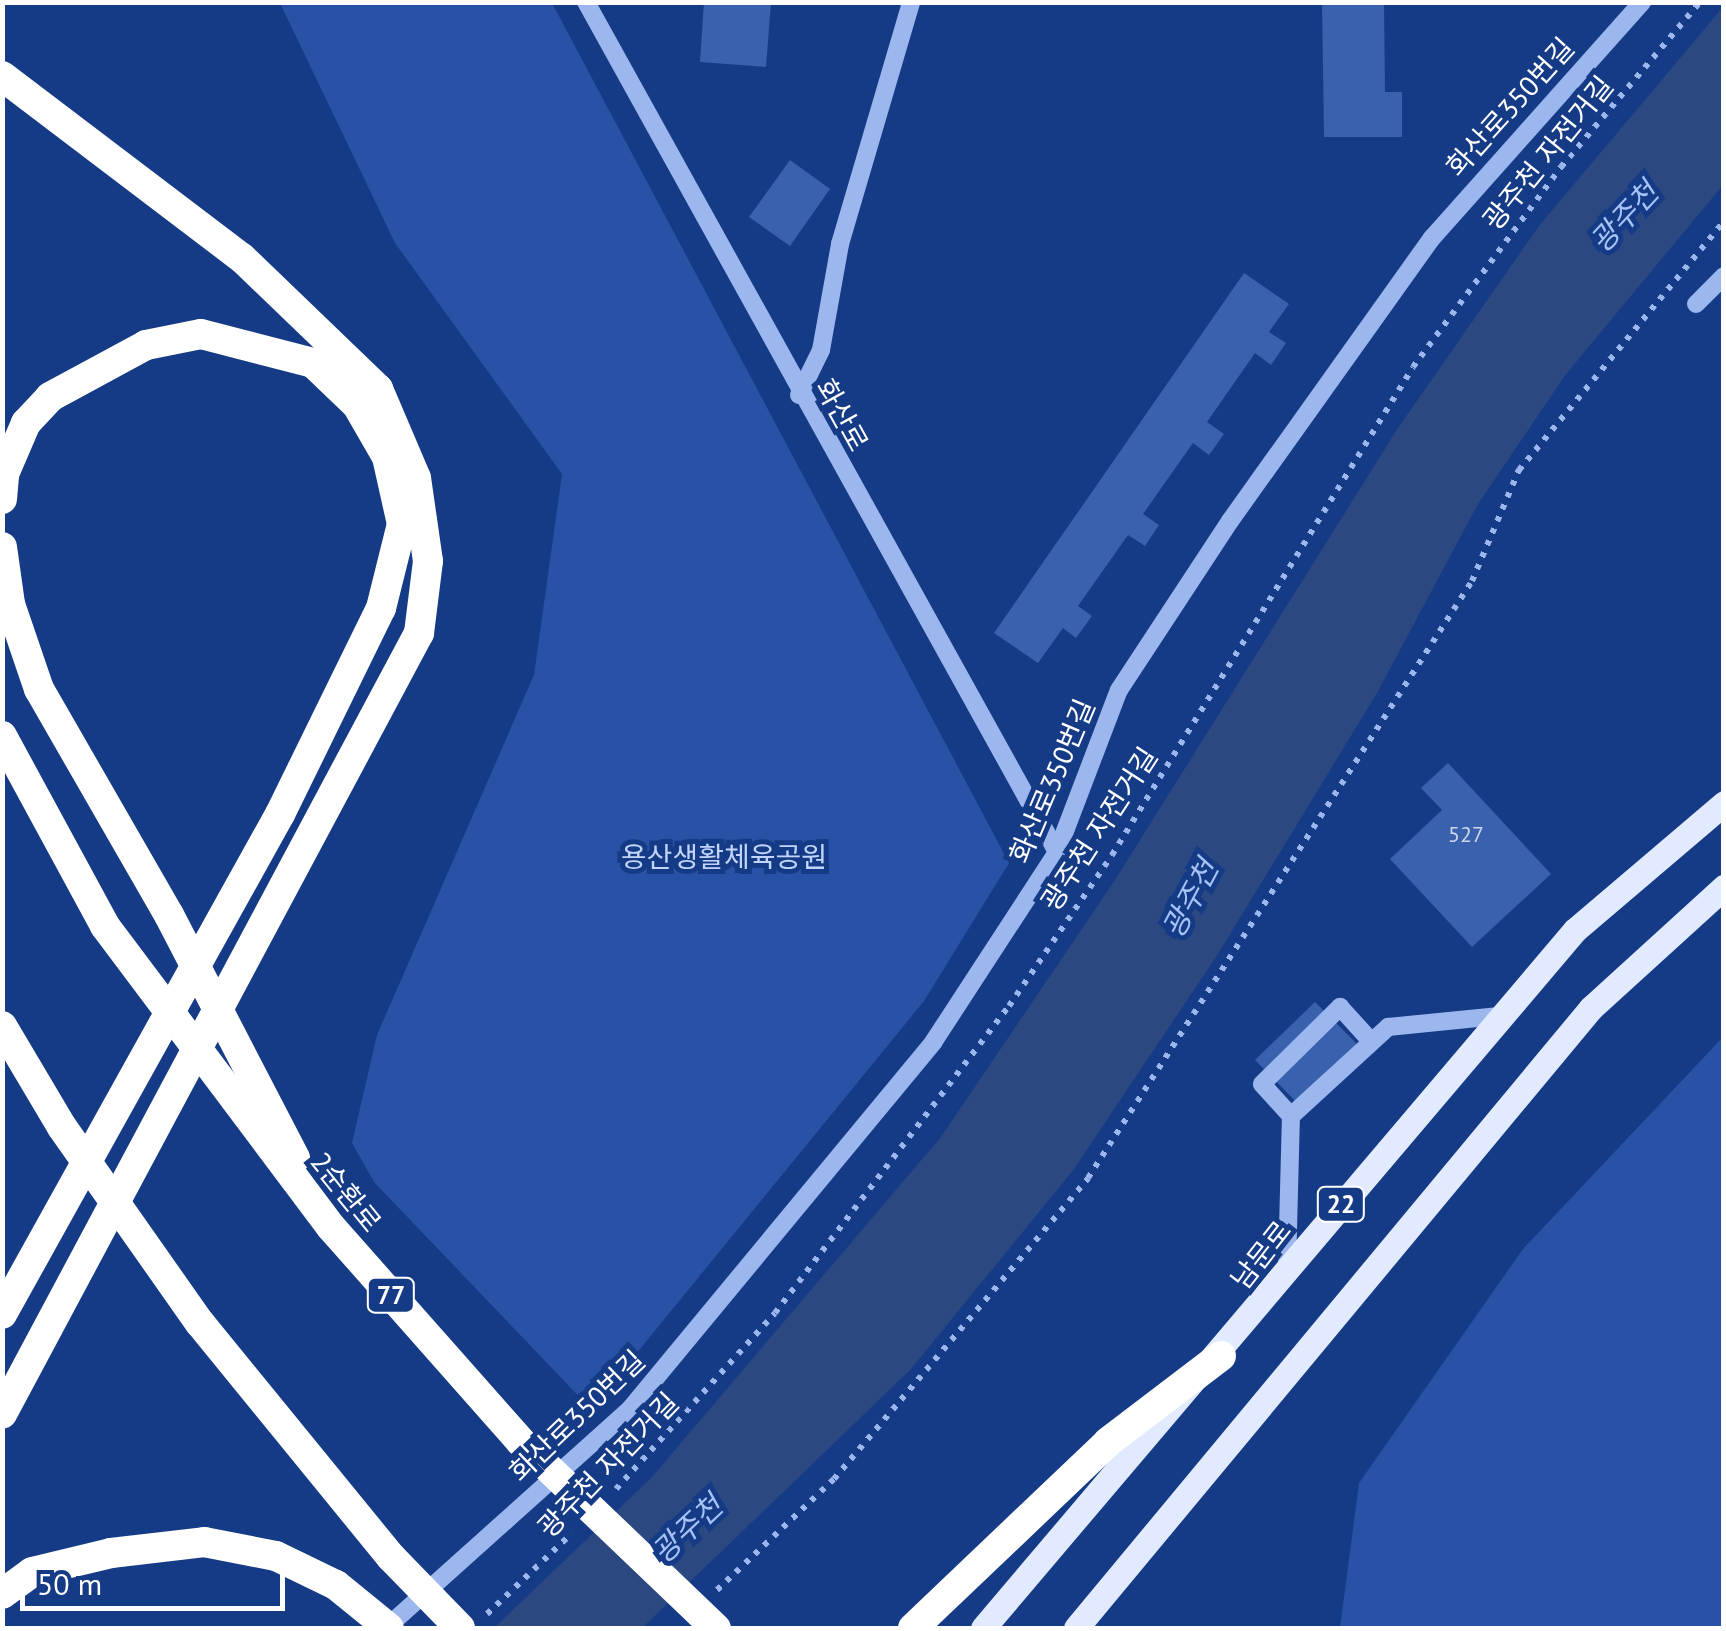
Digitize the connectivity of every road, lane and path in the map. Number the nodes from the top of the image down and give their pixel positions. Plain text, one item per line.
1 (586, 2) edge
2 (911, 2) edge
3 (1642, 2) edge
4 (1700, 2) edge
5 (2, 76) edge
6 (1724, 221) edge
7 (1724, 276) edge
8 (1696, 304) dead end
9 (799, 394) junction
10 (2, 499) edge
11 (2, 547) edge
12 (2, 736) edge
13 (1724, 803) edge
14 (1057, 852) junction
15 (1724, 887) edge
16 (1499, 1016) junction
17 (2, 1026) edge
18 (1369, 1040) junction
19 (1291, 1116) junction
20 (331, 1227) junction
21 (1287, 1268) junction
22 (2, 1314) edge
23 (1222, 1356) junction
24 (2, 1414) edge
25 (608, 1497) dead end
26 (584, 1522) dead end
27 (2, 1594) edge
28 (711, 1615) edge
29 (387, 1628) edge
30 (460, 1628) edge
31 (471, 1628) edge
32 (913, 1628) edge
33 (983, 1628) edge
34 (1076, 1628) edge

1 - 9 street, 화산로
2 - 9 street
3 - 14 street, 화산로350번길
4 - 25 path, 광주천 자전거길
5 - 24 highway
6 - 28 path
7 - 8 street
9 - 14 street, 화산로
10 - 22 highway
11 - 20 highway, bridge
12 - 20 highway, 2순환로 / 77, bridge
13 - 16 main road, 남문로 / 22
14 - 29 street, 화산로350번길
15 - 34 main road, 22
16 - 18 street
16 - 21 main road, 남문로 / 22
17 - 30 highway, bridge
18 - 19 street
18 - 19 street
19 - 21 street
20 - 28 highway, 2순환로 / 77, bridge
21 - 23 main road, 남문로 / 22
23 - 32 highway
23 - 33 main road, 남문로 / 22
26 - 31 path, 광주천 자전거길
27 - 29 highway, bridge

